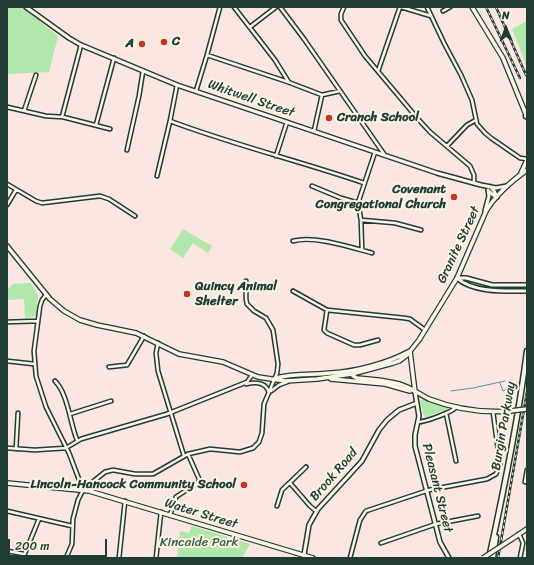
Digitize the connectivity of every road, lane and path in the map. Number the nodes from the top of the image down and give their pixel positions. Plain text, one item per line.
1 (26, 7) edge
2 (220, 7) edge
3 (234, 7) edge
4 (276, 7) edge
5 (280, 7) edge
6 (344, 7) edge
7 (400, 7) edge
8 (427, 7) edge
9 (450, 7) edge
10 (472, 7) edge
11 (442, 11) dead end
12 (431, 16) junction
13 (250, 27) junction
14 (81, 45) junction
15 (207, 55) junction
16 (114, 58) junction
17 (143, 71) junction
18 (378, 72) junction
19 (36, 75) dead end
20 (288, 82) junction
21 (177, 85) junction
22 (196, 91) junction
23 (340, 91) junction
24 (322, 95) junction
25 (7, 107) edge
26 (24, 111) junction
27 (527, 116) edge
28 (62, 117) junction
29 (476, 120) junction
30 (170, 121) junction
31 (287, 122) junction
32 (527, 122) edge
33 (96, 125) junction
34 (110, 129) dead end
35 (314, 131) junction
36 (447, 146) junction
37 (127, 150) dead end
38 (375, 152) junction
39 (384, 155) junction
40 (276, 156) junction
41 (527, 160) edge
42 (527, 170) edge
43 (520, 174) junction
44 (157, 176) dead end
45 (364, 183) junction
46 (7, 184) edge
47 (474, 184) junction
48 (312, 186) dead end
49 (509, 186) junction
50 (488, 188) junction
51 (16, 190) junction
52 (497, 197) junction
53 (358, 203) junction
54 (7, 205) edge
55 (484, 213) junction
56 (135, 216) dead end
57 (361, 220) junction
58 (421, 230) dead end
59 (293, 241) dead end
60 (7, 246) edge
61 (362, 250) junction
62 (372, 253) dead end
63 (457, 278) junction
64 (246, 281) dead end
65 (527, 285) edge
66 (293, 290) dead end
67 (527, 291) edge
68 (46, 295) junction
69 (327, 310) junction
70 (38, 321) junction
71 (7, 322) edge
72 (425, 330) junction
73 (144, 336) junction
74 (378, 340) dead end
75 (158, 343) junction
76 (410, 351) junction
77 (527, 351) edge
78 (7, 360) edge
79 (34, 364) junction
80 (109, 367) dead end
81 (347, 372) junction
82 (352, 374) junction
83 (252, 375) junction
84 (275, 379) junction
85 (317, 379) junction
86 (294, 380) junction
87 (56, 381) dead end
88 (240, 385) junction
89 (415, 392) junction
90 (269, 393) junction
91 (112, 402) dead end
92 (417, 403) junction
93 (456, 407) junction
94 (527, 409) edge
95 (171, 412) junction
96 (493, 412) junction
97 (18, 413) dead end
98 (446, 413) junction
99 (70, 414) junction
100 (418, 422) junction
101 (77, 440) junction
102 (7, 448) edge
103 (66, 448) junction
104 (16, 449) junction
105 (188, 454) junction
106 (184, 456) junction
107 (456, 461) dead end
108 (306, 467) dead end
109 (527, 470) edge
110 (7, 482) edge
111 (525, 482) dead end
112 (290, 483) junction
113 (83, 490) junction
114 (427, 491) junction
115 (125, 501) junction
116 (500, 505) junction
117 (277, 506) dead end
118 (7, 511) edge
119 (316, 511) junction
120 (161, 512) junction
121 (170, 515) junction
122 (478, 516) dead end
123 (39, 519) junction
124 (436, 524) junction
125 (72, 526) junction
126 (527, 529) edge
127 (519, 534) junction
128 (381, 543) dead end
129 (7, 551) edge
130 (24, 554) junction
131 (304, 557) edge
132 (23, 558) edge
133 (66, 558) edge
134 (119, 558) edge
135 (156, 558) edge
136 (313, 558) edge
137 (350, 558) edge
138 (449, 558) edge
139 (483, 558) edge
140 (489, 558) edge
141 (493, 558) edge
142 (520, 558) edge

1 - 14 street, Whitwell Street
2 - 15 street
3 - 13 street
4 - 13 street
5 - 23 street
6 - 18 street
7 - 12 street
7 - 18 street
8 - 12 street
9 - 11 street
10 - 27 main road
12 - 29 street
13 - 20 street
14 - 16 street, Whitwell Street
14 - 28 street
15 - 20 street
15 - 22 street
16 - 17 street, Whitwell Street
16 - 33 street
17 - 21 street, Whitwell Street
17 - 37 street
18 - 36 street
19 - 26 street
20 - 24 street
21 - 22 street, Whitwell Street
21 - 30 street
22 - 31 street, Whitwell Street
23 - 24 street
23 - 39 street
24 - 35 street
25 - 26 street
26 - 28 street
27 - 32 main road
28 - 33 street
29 - 36 street
29 - 41 street
30 - 40 street
30 - 44 street
31 - 35 street, Whitwell Street
31 - 40 street
33 - 34 street
35 - 38 street, Whitwell Street
36 - 47 street
38 - 39 street, Whitwell Street
38 - 45 street
39 - 47 street, Whitwell Street
40 - 45 street
41 - 43 main road, Granite Street
42 - 43 main road, Granite Street
43 - 49 main road, Granite Street
45 - 53 street
46 - 51 street
47 - 50 street, Whitwell Street
48 - 53 street
49 - 50 street
49 - 52 main road, Granite Street
50 - 52 street, Whitwell Street
50 - 55 street
51 - 54 street
51 - 56 street
52 - 55 main road, Granite Street
53 - 57 street
55 - 63 main road, Granite Street
57 - 58 street
57 - 61 street
59 - 61 street
60 - 68 main road
61 - 62 street
63 - 65 street
63 - 67 street
63 - 72 main road, Granite Street
64 - 84 street
66 - 69 street
68 - 70 street
68 - 73 main road
69 - 72 street
69 - 74 street
70 - 71 street
70 - 79 street
72 - 76 main road, Granite Street
73 - 75 main road
73 - 80 street
75 - 83 main road
75 - 95 street
76 - 81 main road, Granite Street
76 - 82 main road, Granite Street
76 - 89 main road
77 - 116 main road, Burgin Parkway
78 - 79 street
79 - 103 street
81 - 82 main road
81 - 84 main road, Granite Street
82 - 85 main road, Granite Street
82 - 89 main road
83 - 84 main road
83 - 88 street
84 - 86 main road, Granite Street
84 - 90 street
85 - 86 main road, Granite Street
85 - 89 main road
86 - 90 street
87 - 99 street
88 - 90 street
88 - 95 street
89 - 92 street, Pleasant Street
89 - 93 main road
90 - 105 street
91 - 99 street
92 - 100 street, Pleasant Street
92 - 119 street, Brook Road
93 - 96 main road
93 - 98 street
94 - 96 main road, bridge
95 - 101 street
95 - 106 street
96 - 114 street
97 - 104 street
98 - 100 street
98 - 107 street
99 - 101 street
100 - 114 street, Pleasant Street
101 - 103 street
102 - 104 street
103 - 104 street
103 - 113 street
105 - 106 street
105 - 121 street
106 - 113 street
108 - 112 street
109 - 111 street
110 - 113 main road, Water Street
112 - 117 street
112 - 119 street
113 - 115 main road, Water Street
113 - 125 street
114 - 124 street, Pleasant Street
114 - 137 street
115 - 120 main road, Water Street
115 - 134 street
116 - 140 main road, Burgin Parkway
116 - 141 main road, Burgin Parkway
118 - 123 street
119 - 131 street, Brook Road
120 - 121 main road, Water Street
120 - 135 street
121 - 131 main road, Water Street
122 - 124 street
123 - 125 street
123 - 130 street
124 - 128 street
124 - 138 street, Pleasant Street
125 - 133 street
126 - 127 main road
127 - 139 main road, bridge
127 - 142 street
129 - 130 street
130 - 132 street
131 - 136 main road, Water Street

